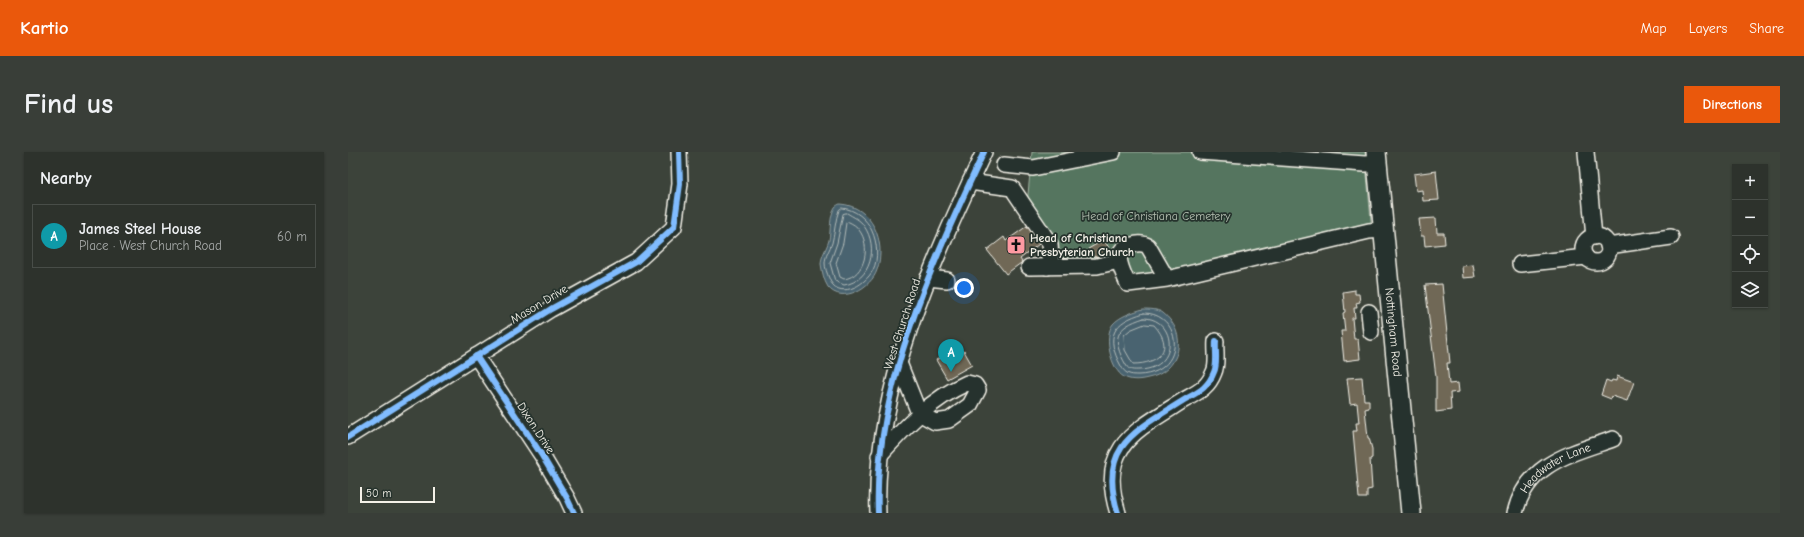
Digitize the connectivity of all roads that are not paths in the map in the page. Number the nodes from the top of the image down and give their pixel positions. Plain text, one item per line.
1 (679, 152) edge
2 (984, 152) edge
3 (1113, 152) edge
4 (1200, 152) edge
5 (1586, 152) edge
6 (1376, 157) edge
7 (1004, 165) dead end
8 (970, 182) junction
9 (1383, 230) junction
10 (1594, 237) junction
11 (1671, 237) dead end
12 (1608, 246) junction
13 (1586, 257) junction
14 (1119, 261) junction
15 (1520, 264) dead end
16 (1029, 267) dead end
17 (1047, 267) junction
18 (928, 278) junction
19 (1167, 279) junction
20 (947, 280) dead end
21 (1369, 312) dead end
22 (1371, 332) dead end
23 (1216, 341) dead end
24 (476, 356) junction
25 (899, 363) junction
26 (348, 437) edge
27 (1613, 439) dead end
28 (879, 456) junction
29 (574, 513) edge
30 (878, 513) edge
31 (1118, 513) edge
32 (1411, 513) edge
33 (1515, 513) edge

1 - 24 street, Mason Drive
2 - 8 street, West Church Road
3 - 7 street
4 - 6 street
5 - 10 street
6 - 9 main road, Nottingham Road
8 - 17 street
8 - 18 street, West Church Road
9 - 19 street
9 - 32 main road, Nottingham Road
10 - 12 street
10 - 13 street
11 - 12 street
12 - 13 street
13 - 15 street
14 - 17 street
14 - 19 street
14 - 19 street
16 - 17 street
18 - 20 street
18 - 25 street, West Church Road
21 - 22 street
23 - 31 street
24 - 26 street, Mason Drive
24 - 29 street, Dixon Drive
25 - 28 street, West Church Road
25 - 28 street
27 - 33 street, Headwater Lane
28 - 30 street, West Church Road

